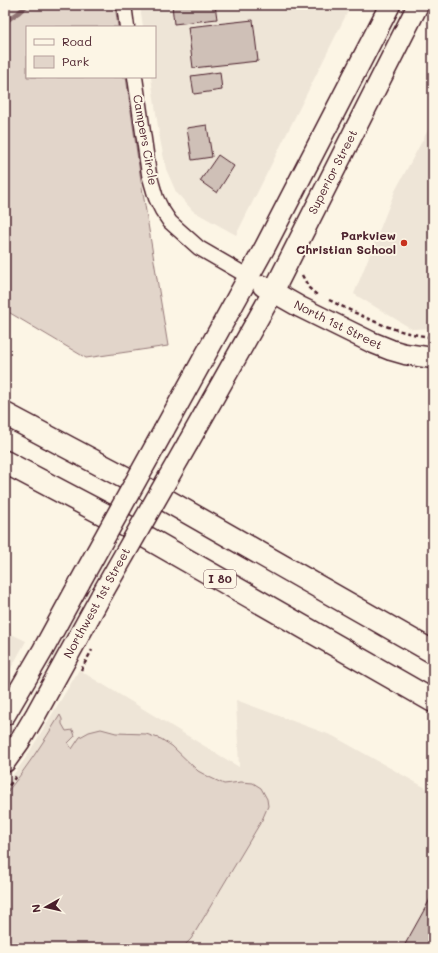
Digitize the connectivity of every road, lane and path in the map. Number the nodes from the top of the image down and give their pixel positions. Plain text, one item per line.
1 (124, 5) edge
2 (390, 5) edge
3 (418, 5) edge
4 (127, 26) edge
5 (135, 78) edge
6 (302, 274) dead end
7 (249, 277) junction
8 (273, 292) junction
9 (433, 337) edge
10 (433, 358) edge
11 (5, 408) edge
12 (5, 414) edge
13 (188, 443) joint
14 (90, 460) junction
15 (5, 462) edge
16 (5, 466) edge
17 (54, 488) junction
18 (433, 652) edge
19 (433, 701) edge
20 (5, 715) edge
21 (5, 762) edge

1 - 4 street
2 - 7 main road
3 - 8 main road, Superior Street
5 - 7 street, Campers Circle
6 - 9 path
7 - 8 main road, North 1st Street
7 - 20 main road, Northwest 1st Street, bridge
8 - 10 main road, North 1st Street
8 - 13 main road, Superior Street
11 - 14 highway
12 - 14 highway
13 - 21 main road, Northwest 1st Street, bridge
14 - 18 highway
15 - 17 highway, I 80
16 - 17 highway
17 - 19 highway, I 80

